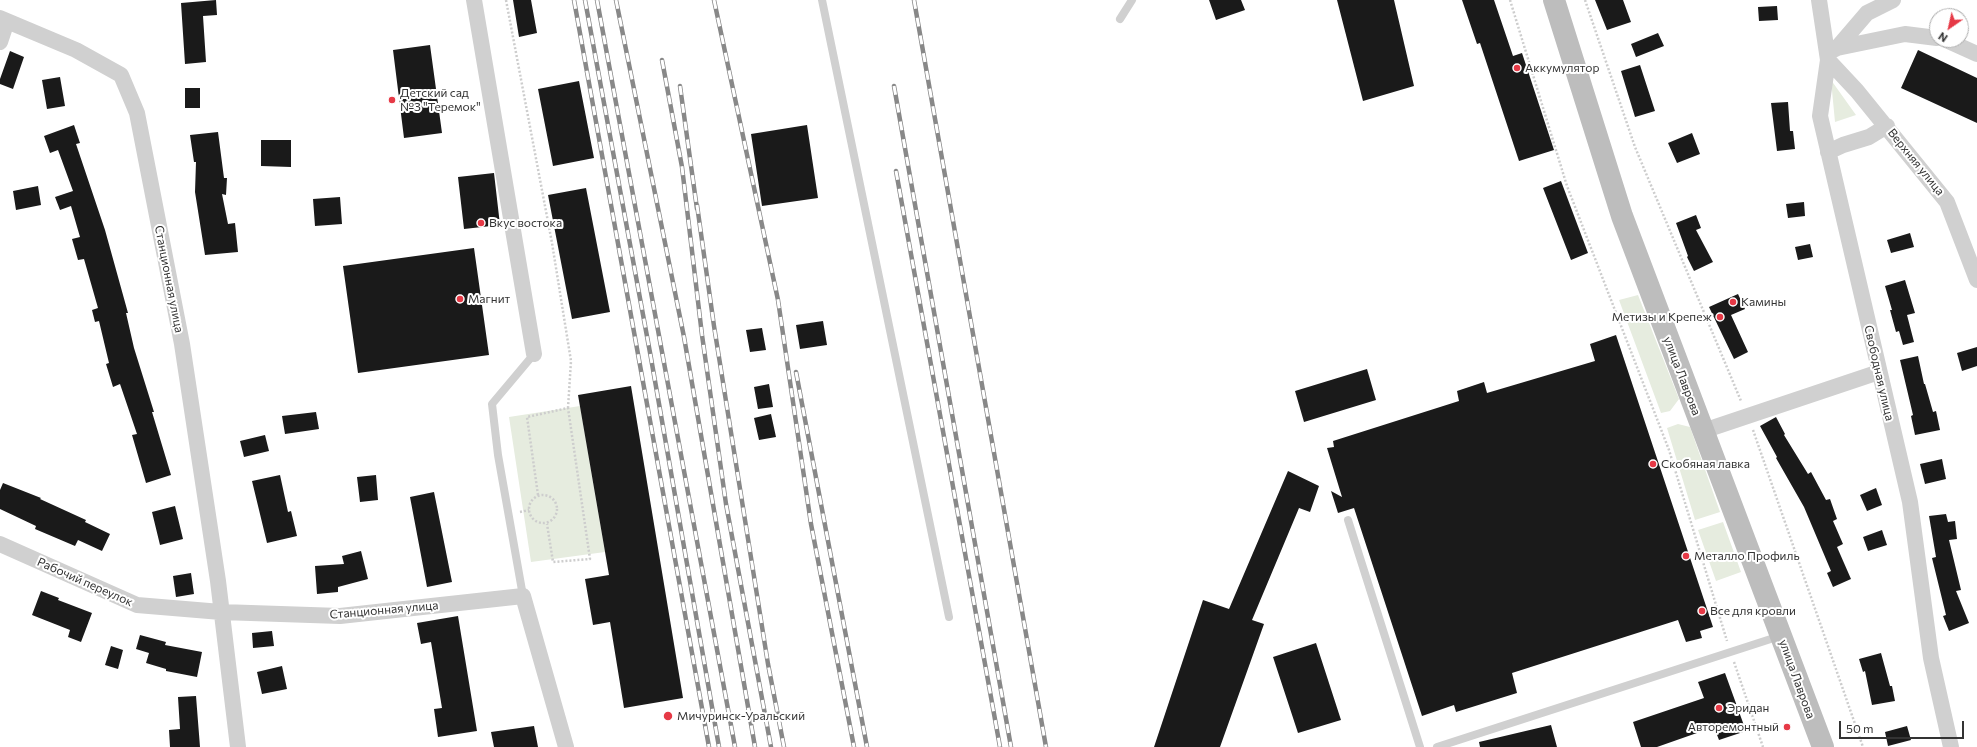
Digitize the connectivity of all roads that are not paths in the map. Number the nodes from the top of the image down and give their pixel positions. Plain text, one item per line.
1 (474, 0) edge
2 (822, 0) edge
3 (1132, 0) edge
4 (1554, 0) edge
5 (1820, 0) edge
6 (1893, 0) edge
7 (3, 19) edge
8 (1120, 20) dead end
9 (1929, 37) edge
10 (0, 42) edge
11 (1964, 48) edge
12 (1830, 54) junction
13 (1977, 54) edge
14 (1887, 126) junction
15 (1828, 152) junction
16 (1977, 280) edge
17 (534, 354) joint
18 (1879, 372) junction
19 (1704, 431) junction
20 (1348, 520) dead end
21 (0, 544) edge
22 (523, 596) junction
23 (221, 612) junction
24 (949, 617) dead end
25 (1781, 636) junction
26 (238, 747) edge
27 (566, 747) edge
28 (1420, 747) edge
29 (1439, 747) edge
30 (1822, 747) edge
31 (1951, 747) edge

1 - 17 street
2 - 24 lane
3 - 8 lane
4 - 19 main road, улица Лаврова
5 - 12 street, Свободная улица
6 - 12 street
7 - 10 street
7 - 23 street, Станционная улица
9 - 12 street
11 - 13 street
12 - 14 street, Верхняя улица
12 - 15 street, Свободная улица
14 - 15 street
14 - 16 street, Верхняя улица
15 - 18 street, Свободная улица
17 - 22 lane
18 - 19 street
18 - 31 street, Свободная улица
19 - 25 main road, улица Лаврова
20 - 28 lane
21 - 23 street, Рабочий переулок
22 - 23 street, Станционная улица
22 - 27 street
23 - 26 street, Станционная улица
25 - 29 lane
25 - 30 main road, улица Лаврова

